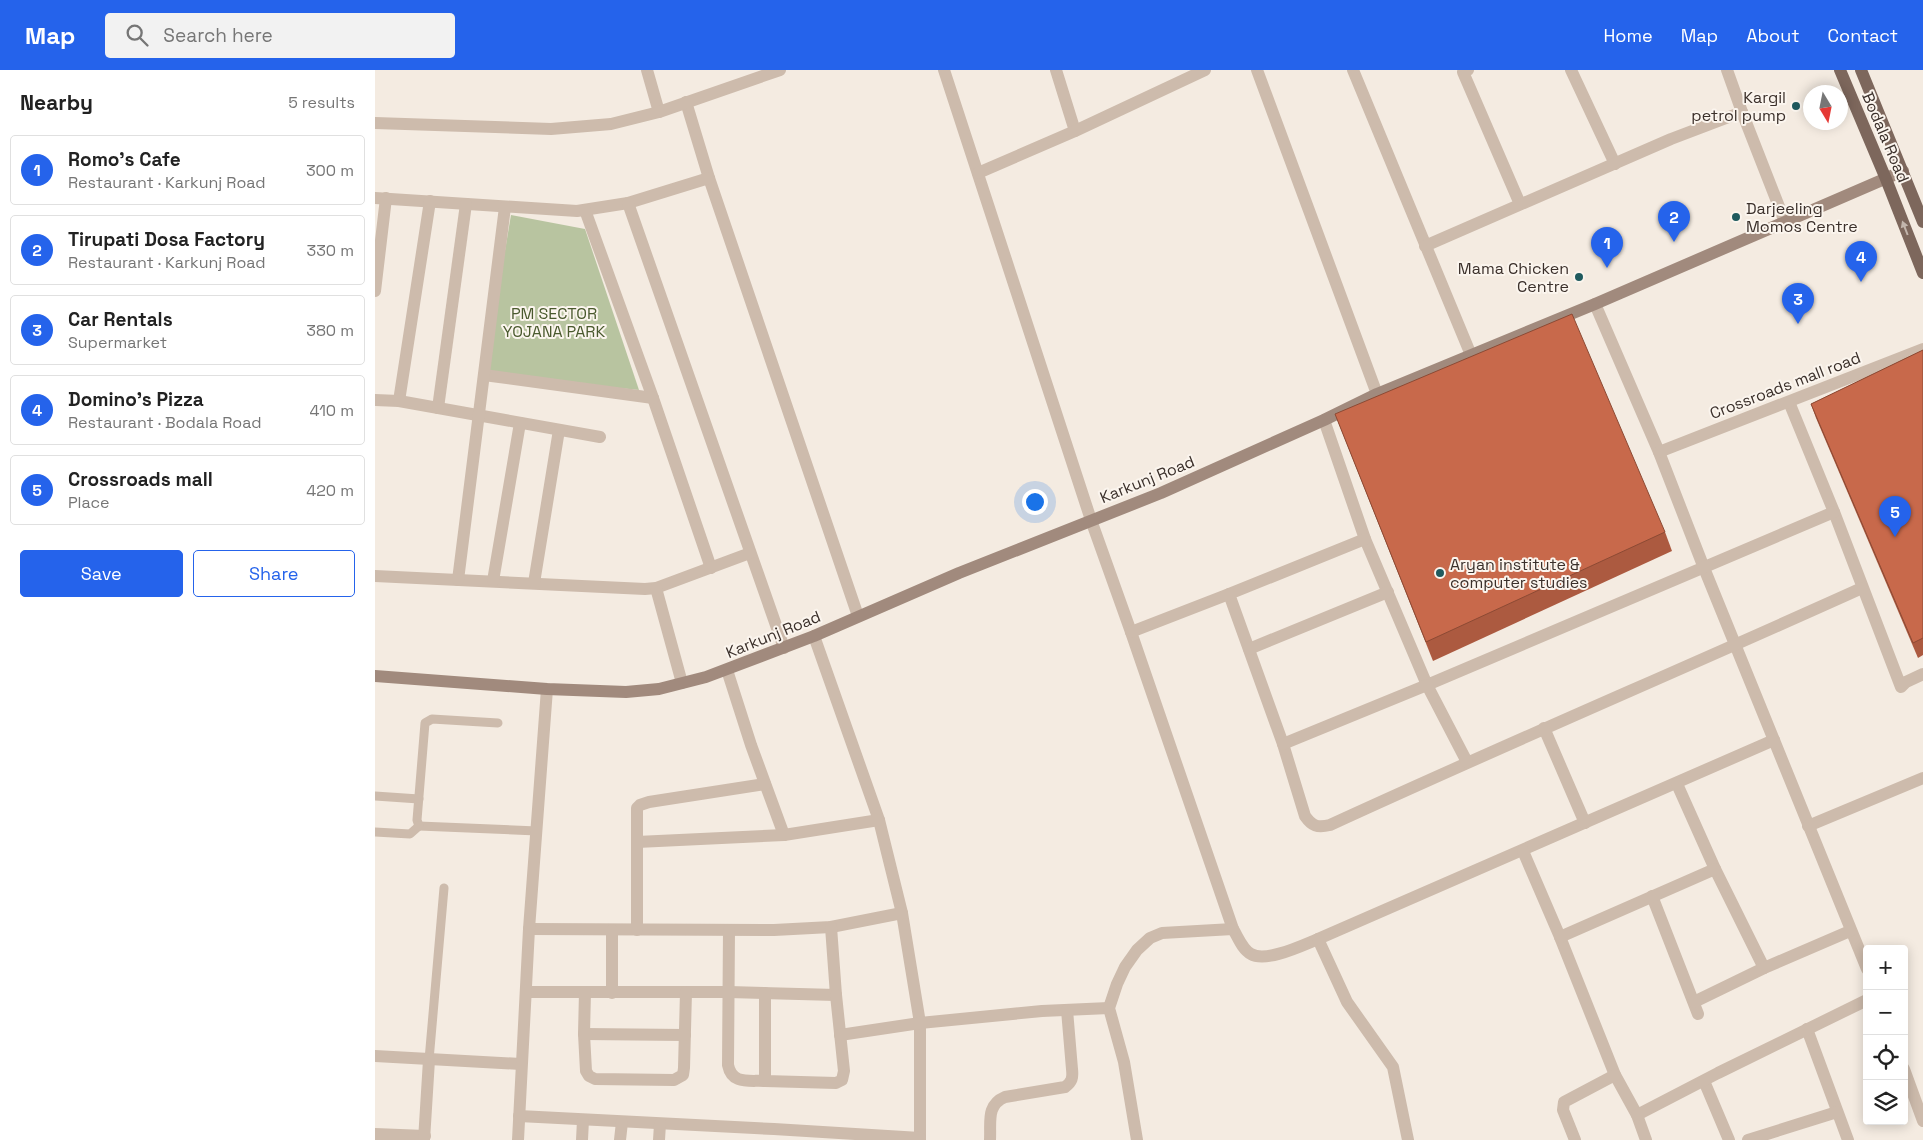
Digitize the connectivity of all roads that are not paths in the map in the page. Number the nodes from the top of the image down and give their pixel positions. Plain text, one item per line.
1 (647, 70) edge
2 (780, 70) edge
3 (944, 70) edge
4 (1056, 70) edge
5 (1205, 70) edge
6 (1257, 70) edge
7 (1353, 70) edge
8 (1571, 70) edge
9 (1727, 70) edge
10 (1840, 70) edge
11 (1861, 70) edge
12 (1465, 71) edge
13 (686, 102) junction
14 (659, 112) junction
15 (1742, 112) junction
16 (375, 123) edge
17 (1075, 131) junction
18 (1615, 164) junction
19 (1903, 171) junction
20 (978, 173) junction
21 (709, 178) junction
22 (1886, 179) junction
23 (381, 198) edge
24 (430, 201) junction
25 (627, 203) junction
26 (465, 204) junction
27 (1520, 204) junction
28 (505, 207) junction
29 (585, 210) junction
30 (1785, 222) junction
31 (1923, 222) edge
32 (1425, 246) junction
33 (1923, 273) edge
34 (375, 291) edge
35 (1595, 304) junction
36 (1923, 349) edge
37 (1471, 355) junction
38 (484, 375) junction
39 (1377, 394) junction
40 (653, 398) junction
41 (375, 400) edge
42 (399, 401) junction
43 (1789, 402) junction
44 (438, 408) junction
45 (478, 415) junction
46 (1324, 420) junction
47 (520, 424) junction
48 (559, 430) junction
49 (600, 437) dead end
50 (1659, 452) junction
51 (1834, 512) junction
52 (1091, 520) junction
53 (1365, 539) junction
54 (750, 553) junction
55 (711, 568) junction
56 (1704, 568) junction
57 (375, 576) edge
58 (458, 580) junction
59 (493, 581) junction
60 (534, 584) junction
61 (656, 588) junction
62 (1862, 588) junction
63 (1388, 592) junction
64 (1229, 594) junction
65 (858, 616) junction
66 (1131, 632) junction
67 (814, 636) junction
68 (1736, 645) junction
69 (784, 648) junction
70 (1249, 649) junction
71 (727, 670) junction
72 (1923, 674) edge
73 (375, 676) edge
74 (682, 683) junction
75 (1427, 685) junction
76 (547, 689) junction
77 (499, 723) dead end
78 (1544, 728) junction
79 (1774, 740) junction
80 (1283, 744) junction
81 (1467, 762) junction
82 (1923, 778) edge
83 (765, 784) junction
84 (1677, 784) junction
85 (375, 796) edge
86 (419, 799) junction
87 (879, 820) junction
88 (1585, 823) junction
89 (419, 826) junction
90 (1808, 826) junction
91 (537, 831) junction
92 (375, 832) edge
93 (784, 835) junction
94 (637, 842) junction
95 (1523, 851) junction
96 (1715, 869) junction
97 (444, 888) dead end
98 (1652, 896) junction
99 (902, 913) junction
100 (831, 927) junction
101 (529, 929) junction
102 (1233, 929) junction
103 (612, 930) junction
104 (637, 930) junction
105 (729, 930) junction
106 (1850, 931) junction
107 (1560, 937) junction
108 (1318, 939) junction
109 (1863, 960) edge
110 (1764, 968) junction
111 (526, 992) junction
112 (585, 992) junction
113 (686, 992) junction
114 (729, 992) junction
115 (612, 993) junction
116 (765, 993) junction
117 (836, 995) junction
118 (1863, 1002) edge
119 (1109, 1008) junction
120 (1067, 1010) junction
121 (921, 1023) junction
122 (1807, 1029) junction
123 (584, 1034) junction
124 (840, 1034) junction
125 (685, 1035) junction
126 (375, 1056) edge
127 (429, 1060) junction
128 (521, 1064) junction
129 (1615, 1075) junction
130 (1908, 1080) edge
131 (765, 1081) junction
132 (1705, 1081) junction
133 (1837, 1112) junction
134 (1637, 1115) junction
135 (519, 1116) junction
136 (583, 1120) junction
137 (1923, 1121) edge
138 (622, 1122) junction
139 (660, 1124) junction
140 (375, 1134) edge
141 (774, 1134) edge
142 (825, 1136) edge
143 (853, 1137) edge
144 (424, 1138) edge
145 (920, 1139) edge
146 (518, 1140) edge
147 (582, 1140) edge
148 (620, 1140) edge
149 (659, 1140) edge
150 (990, 1140) edge
151 (1137, 1140) edge
152 (1408, 1140) edge
153 (1575, 1140) edge
154 (1646, 1140) edge
155 (1729, 1140) edge
156 (1748, 1140) edge
157 (1847, 1140) edge

1 - 14 street
2 - 13 street
3 - 20 street
4 - 17 street
5 - 17 street
6 - 39 street
7 - 32 street
8 - 18 street
9 - 15 street
10 - 22 main road, Bodala Road
11 - 19 main road, Bodala Road
12 - 27 street
13 - 14 street
13 - 21 street
14 - 16 street
15 - 18 street
15 - 30 street
17 - 20 street
18 - 27 street
19 - 22 street, Karkunj Road
19 - 31 main road, Bodala Road
20 - 52 street
21 - 25 street
21 - 65 street
22 - 30 street, Karkunj Road
33 -> 22 main road, Bodala Road
23 - 24 street
23 - 34 street
24 - 26 street
24 - 42 street
25 - 29 street
25 - 54 street
26 - 28 street
26 - 44 street
27 - 32 street
28 - 29 street
28 - 38 street
29 - 40 street
30 - 35 street, Karkunj Road
32 - 37 street
35 - 37 street, Karkunj Road
35 - 50 street
36 - 43 street, Crossroads mall road
37 - 39 street, Karkunj Road
38 - 40 street
38 - 45 street
39 - 46 street, Karkunj Road
40 - 55 street
41 - 42 street
42 - 44 street
43 - 50 street, Crossroads mall road
43 - 51 street
44 - 45 street
45 - 47 street
45 - 58 street
46 - 52 street, Karkunj Road
46 - 53 street
47 - 48 street
47 - 59 street
48 - 49 street
48 - 60 street
50 - 56 street
51 - 56 street
51 - 62 street
52 - 65 street, Karkunj Road
52 - 66 street
53 - 63 street
53 - 64 street
54 - 55 street
54 - 69 street
55 - 61 street
56 - 68 street
56 - 75 street
57 - 58 street
58 - 59 street
59 - 60 street
60 - 61 street
61 - 74 street
62 - 68 street
62 - 72 street
63 - 70 street
63 - 75 street
64 - 66 street
64 - 70 street
65 - 67 street, Karkunj Road
66 - 102 street
67 - 69 street, Karkunj Road
67 - 87 street
68 - 78 street
68 - 79 street
69 - 71 street, Karkunj Road
70 - 80 street
71 - 74 street, Karkunj Road
71 - 83 street
73 - 76 street, Karkunj Road
74 - 76 street, Karkunj Road
75 - 80 street
75 - 81 street
76 - 91 street
77 - 86 lane
78 - 81 street
78 - 88 street
79 - 84 street
79 - 90 street
80 - 81 street
82 - 90 street
83 - 93 street
83 - 94 street
84 - 88 street
84 - 96 street
85 - 86 lane
86 - 89 lane
87 - 93 street
87 - 99 street
88 - 95 street
89 - 91 lane
89 - 92 lane
90 - 106 street
91 - 101 street
93 - 94 street
94 - 104 street
95 - 107 street
95 - 108 street
96 - 98 street
96 - 110 street
97 - 127 lane
98 - 107 street
98 - 110 street
99 - 100 street
99 - 121 street
100 - 105 street
100 - 117 street
101 - 103 street
101 - 111 street
102 - 108 street
102 - 119 street
103 - 104 street
103 - 115 street
104 - 105 street
105 - 114 street
106 - 109 street
106 - 110 street
107 - 129 street
108 - 152 street
111 - 112 street
111 - 128 street
112 - 115 street
112 - 123 street
113 - 114 street
113 - 115 street
113 - 125 street
114 - 116 street
114 - 131 street
116 - 117 street
116 - 131 street
117 - 124 street
118 - 122 street
119 - 120 street
119 - 151 street
120 - 121 street
120 - 150 street
121 - 124 street
121 - 145 street
122 - 132 street
122 - 133 street
123 - 125 street
123 - 125 street
124 - 131 street
126 - 127 street
127 - 128 street
127 - 144 street
128 - 135 street
129 - 134 street
129 - 153 street
130 - 137 street
132 - 134 street
132 - 155 street
133 - 156 street
133 - 157 street
134 - 154 street
135 - 136 street
135 - 146 street
136 - 138 street
136 - 147 street
138 - 139 street
138 - 148 street
139 - 141 street
139 - 149 street
140 - 144 street
141 - 142 street
142 - 143 street
143 - 145 street

